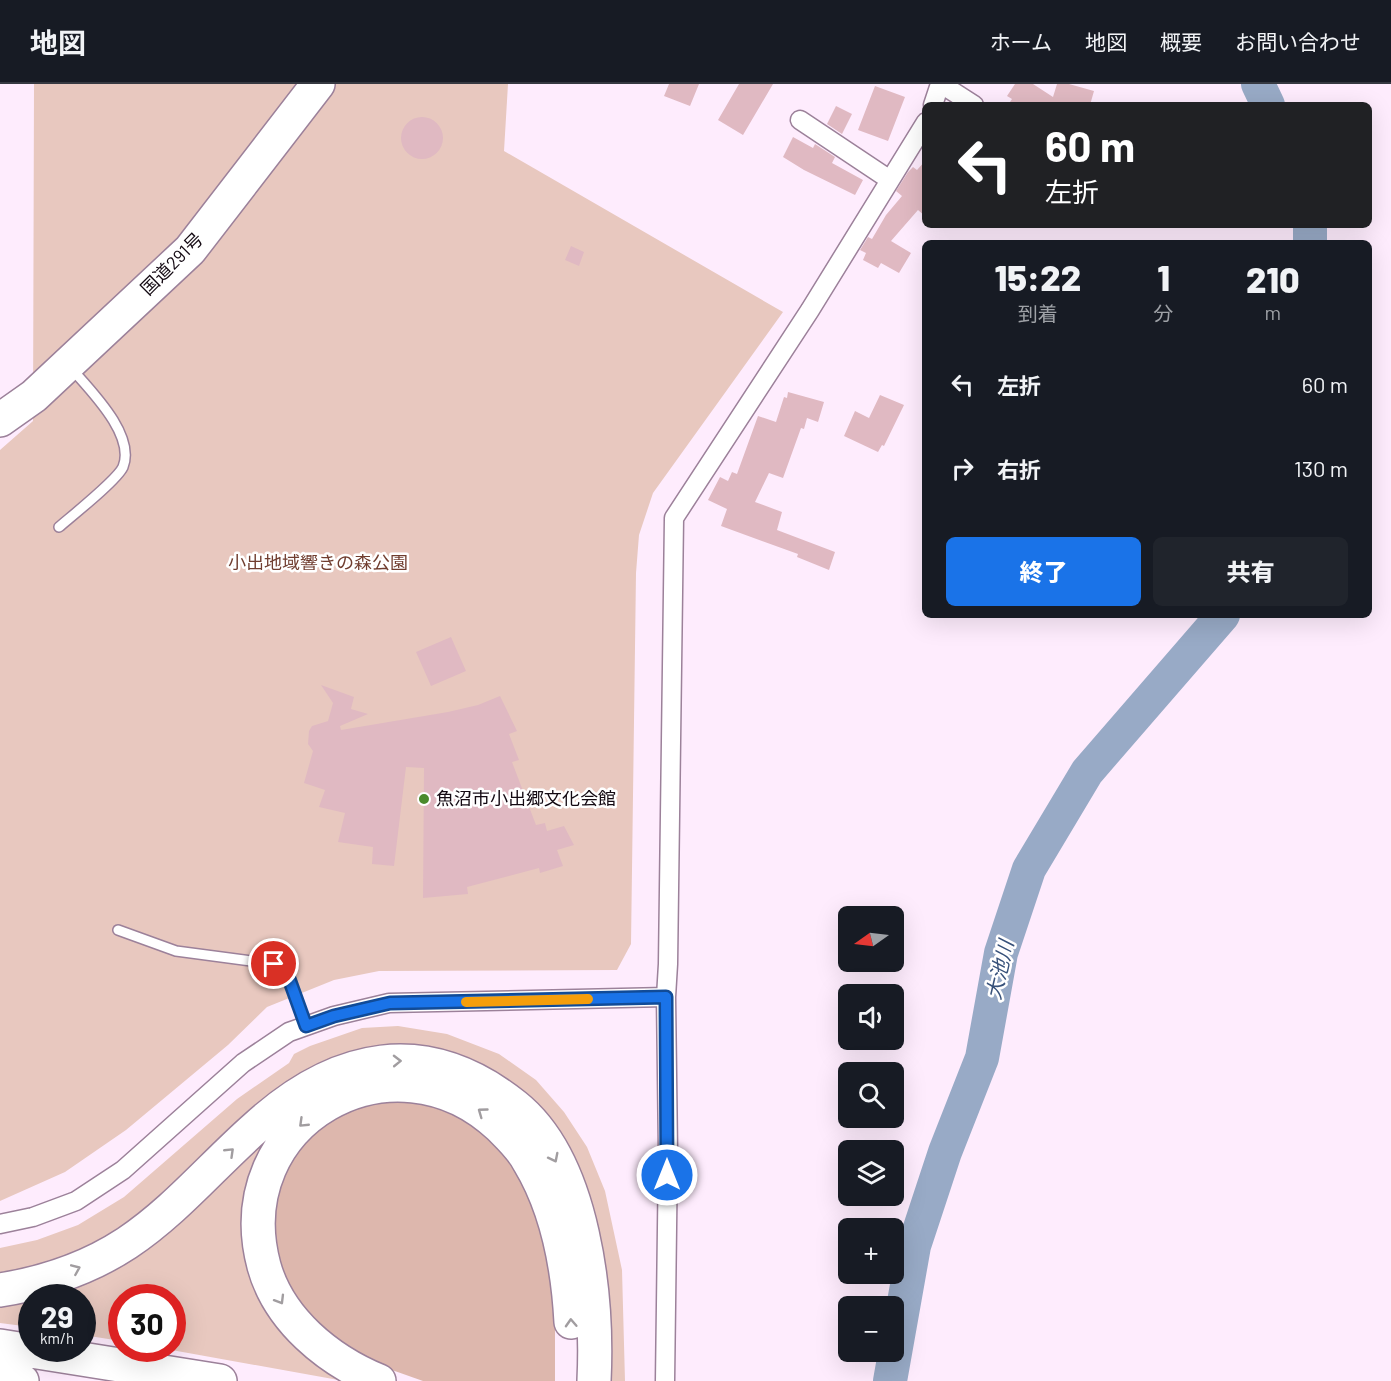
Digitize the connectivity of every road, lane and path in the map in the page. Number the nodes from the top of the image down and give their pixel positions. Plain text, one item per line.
1 (318, 84) edge
2 (940, 84) edge
3 (934, 102) edge
4 (969, 102) edge
5 (800, 120) dead end
6 (922, 128) edge
7 (890, 180) junction
8 (68, 364) junction
9 (0, 420) edge
10 (59, 527) dead end
11 (118, 930) dead end
12 (666, 997) junction
13 (306, 1026) junction
14 (0, 1224) edge
15 (0, 1290) edge
16 (0, 1346) edge
17 (0, 1377) edge
18 (22, 1381) edge
19 (220, 1381) edge
20 (379, 1381) edge
21 (571, 1381) edge
22 (594, 1381) edge
23 (665, 1381) edge

1 - 8 highway, 国道291号
2 - 3 street
2 - 4 street
5 - 7 street
6 - 7 street
7 - 12 street
8 - 9 highway, 国道291号
8 - 10 lane
11 - 13 lane
12 - 13 street
12 - 23 street
13 - 14 street
15 -> 22 highway
16 - 19 highway
17 - 18 highway
21 -> 20 highway

